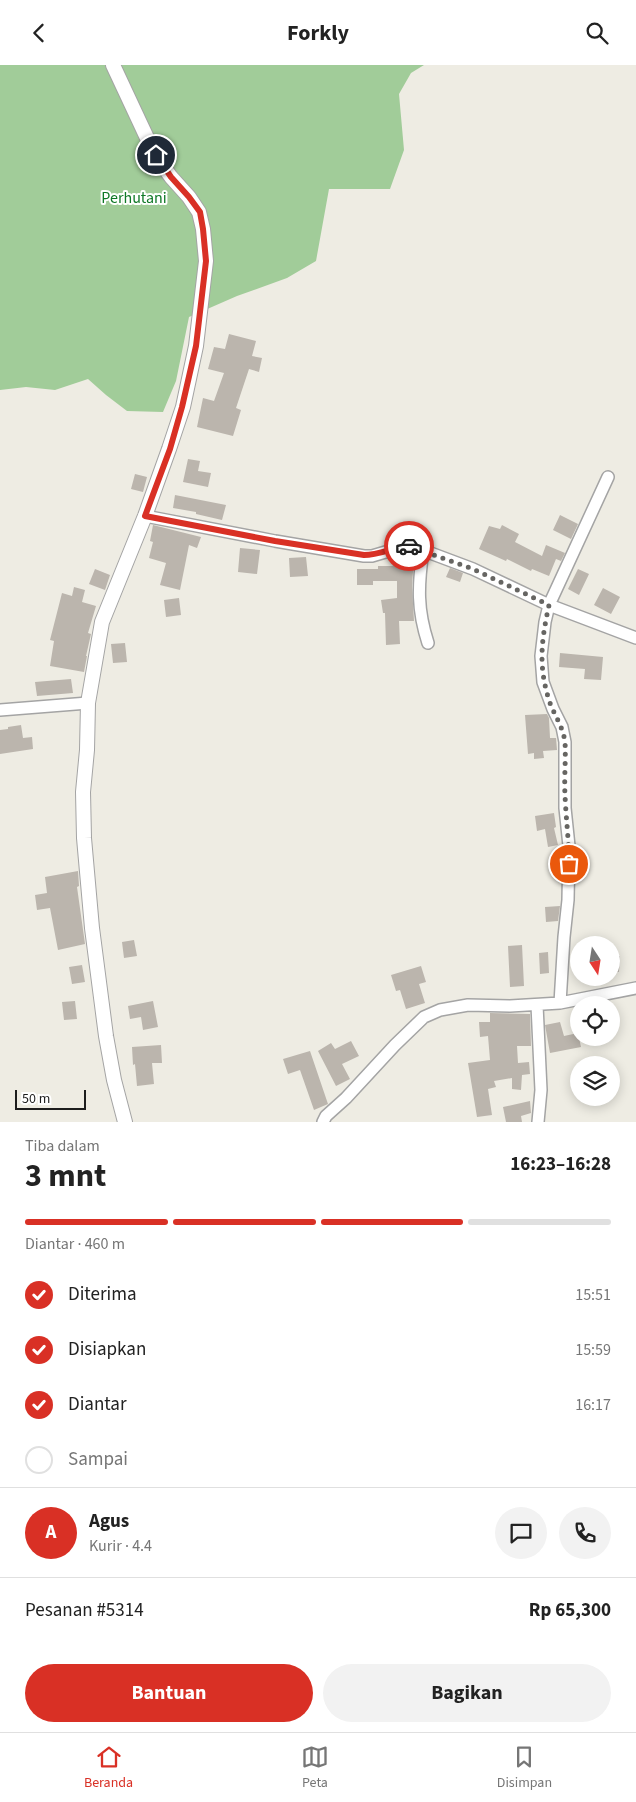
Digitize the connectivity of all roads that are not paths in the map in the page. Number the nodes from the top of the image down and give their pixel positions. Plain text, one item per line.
1 (113, 65) edge
2 (608, 477) dead end
3 (145, 516) junction
4 (422, 551) junction
5 (549, 605) junction
6 (636, 637) edge
7 (428, 643) dead end
8 (88, 703) junction
9 (0, 710) edge
10 (636, 988) edge
11 (560, 1003) junction
12 (537, 1005) junction
13 (125, 1122) edge
14 (322, 1122) edge
15 (538, 1122) edge

1 - 3 street
2 - 5 street
3 - 4 street
3 - 8 street
4 - 5 street
4 - 7 street
5 - 6 street
5 - 11 street
8 - 9 street
8 - 13 street
10 - 11 street
11 - 12 street
12 - 14 street
12 - 15 street

